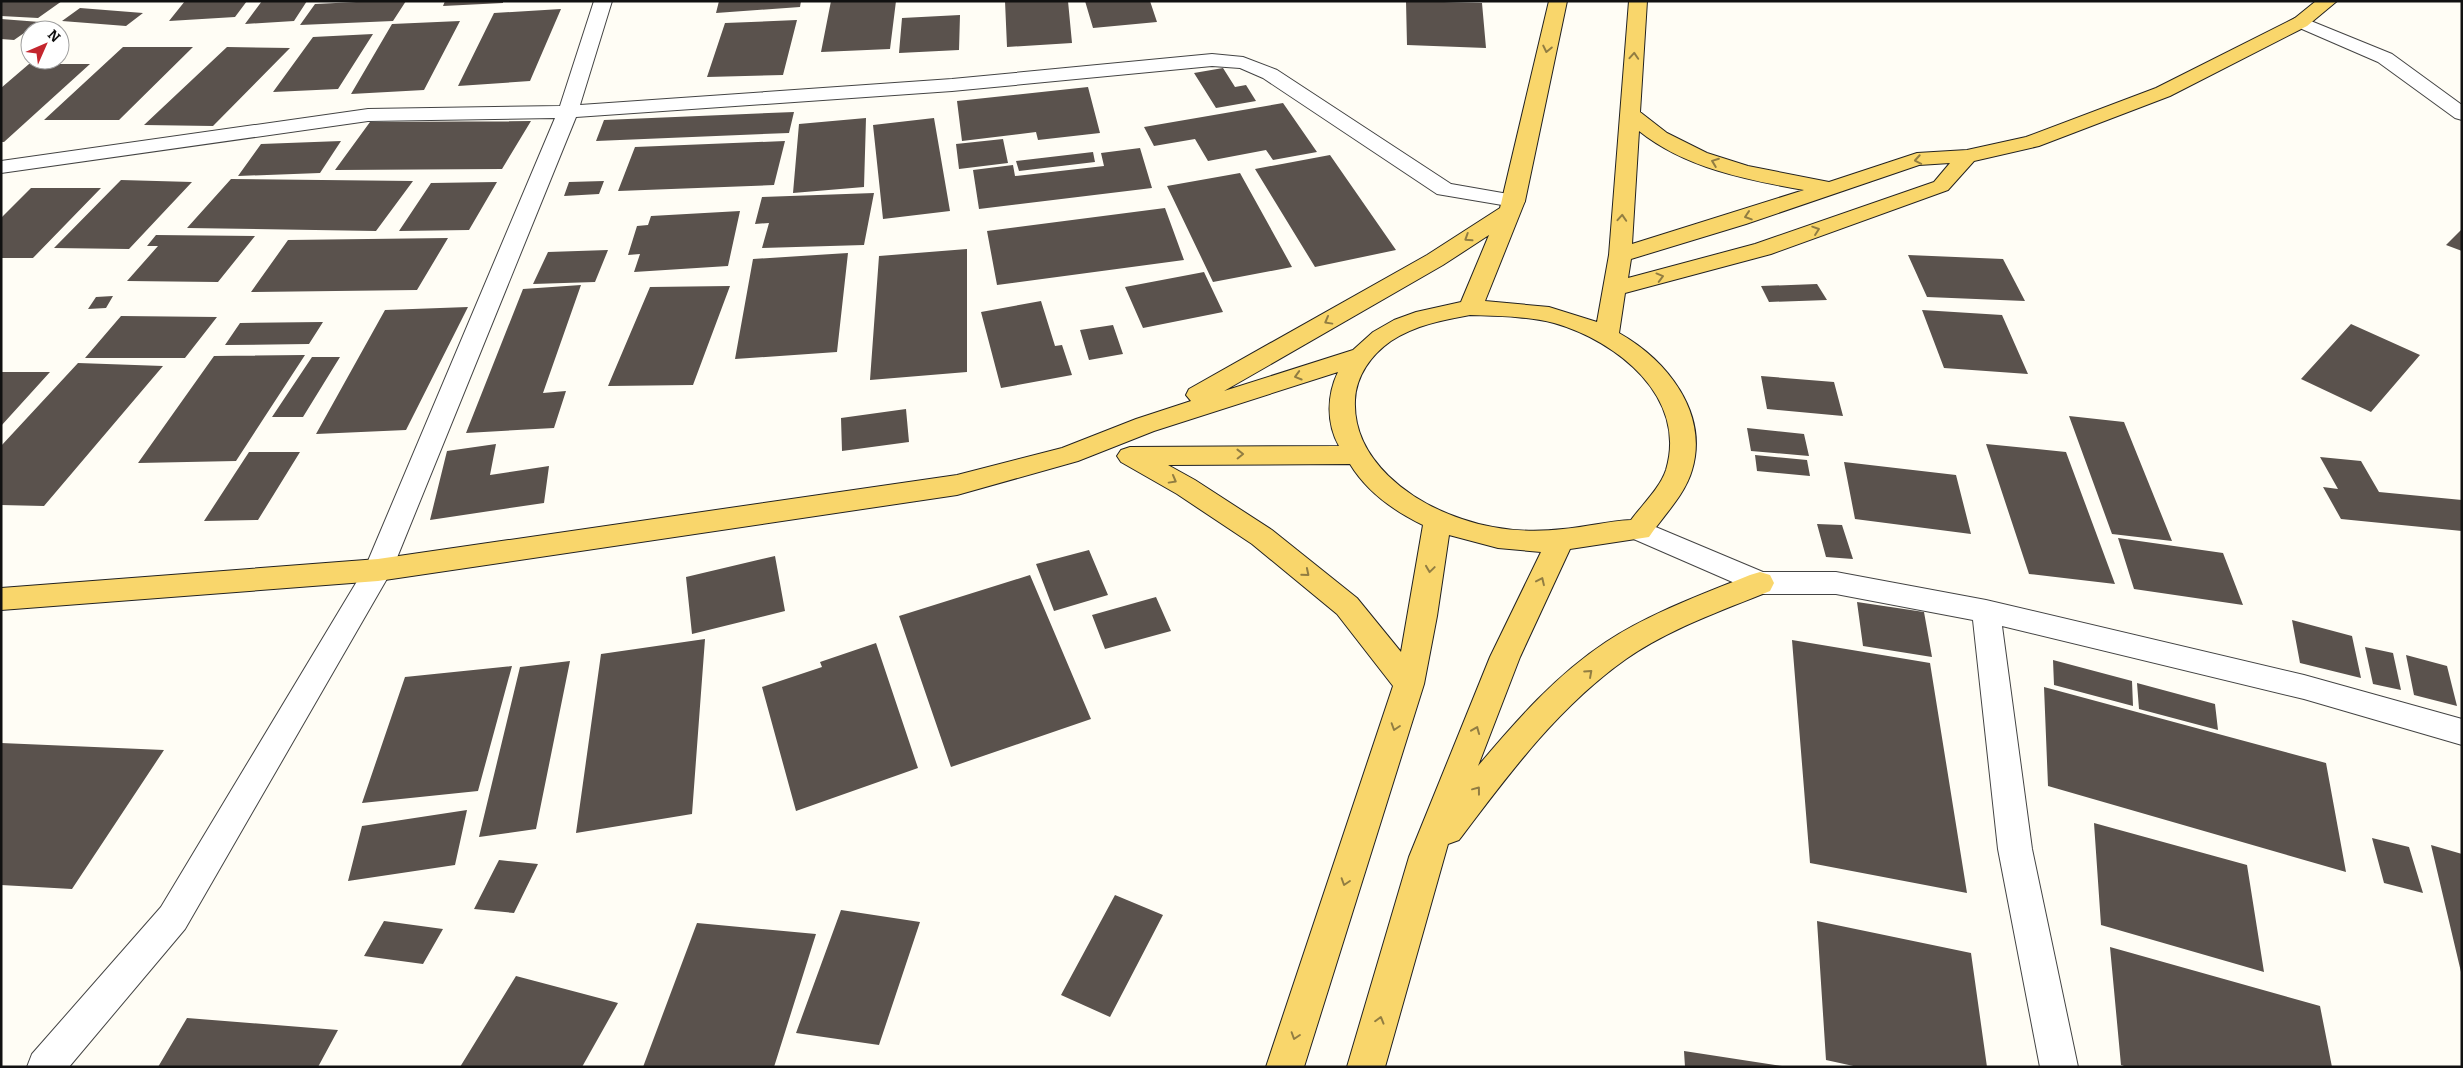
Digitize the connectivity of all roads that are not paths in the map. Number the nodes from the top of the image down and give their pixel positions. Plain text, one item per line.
1 (603, 1) edge
2 (1558, 1) edge
3 (1638, 1) edge
4 (2328, 1) edge
5 (2301, 22) junction
6 (568, 112) junction
7 (1630, 114) junction
8 (2462, 114) edge
9 (1967, 156) junction
10 (1, 167) edge
11 (1831, 189) junction
12 (1512, 207) junction
13 (1620, 255) junction
14 (1613, 289) junction
15 (1470, 308) junction
16 (1607, 336) junction
17 (1360, 356) junction
18 (1145, 425) junction
19 (1355, 454) junction
20 (1069, 455) junction
21 (1130, 456) junction
22 (1437, 521) junction
23 (1638, 530) junction
24 (1560, 540) junction
25 (378, 570) junction
26 (1760, 583) junction
27 (1, 599) edge
28 (1986, 611) junction
29 (1409, 684) junction
30 (2462, 732) edge
31 (1426, 857) junction
32 (45, 1067) edge
33 (1285, 1067) edge
34 (1366, 1067) edge
35 (2059, 1067) edge

1 - 6 street
2 -> 12 main road
7 -> 3 main road
4 - 5 main road
5 - 8 street
5 - 9 main road
6 - 10 street
6 - 12 street
6 - 25 street
11 -> 7 main road
13 -> 7 main road
9 -> 11 main road
14 -> 9 main road
11 -> 13 main road
12 - 15 main road
12 -> 18 main road
13 - 14 main road
14 - 16 main road
15 - 16 main road
15 - 17 main road
16 - 23 main road
17 -> 18 main road
17 - 19 main road
18 - 20 main road
21 -> 19 main road
19 - 22 main road
20 - 21 main road
20 - 25 main road
21 -> 29 main road
22 - 24 main road
22 -> 29 main road
23 - 24 main road
23 - 26 street
31 -> 24 main road
25 - 27 main road
25 - 32 street
26 - 28 street
31 -> 26 main road
28 - 30 street
28 - 35 street
29 -> 33 main road
34 -> 31 main road

